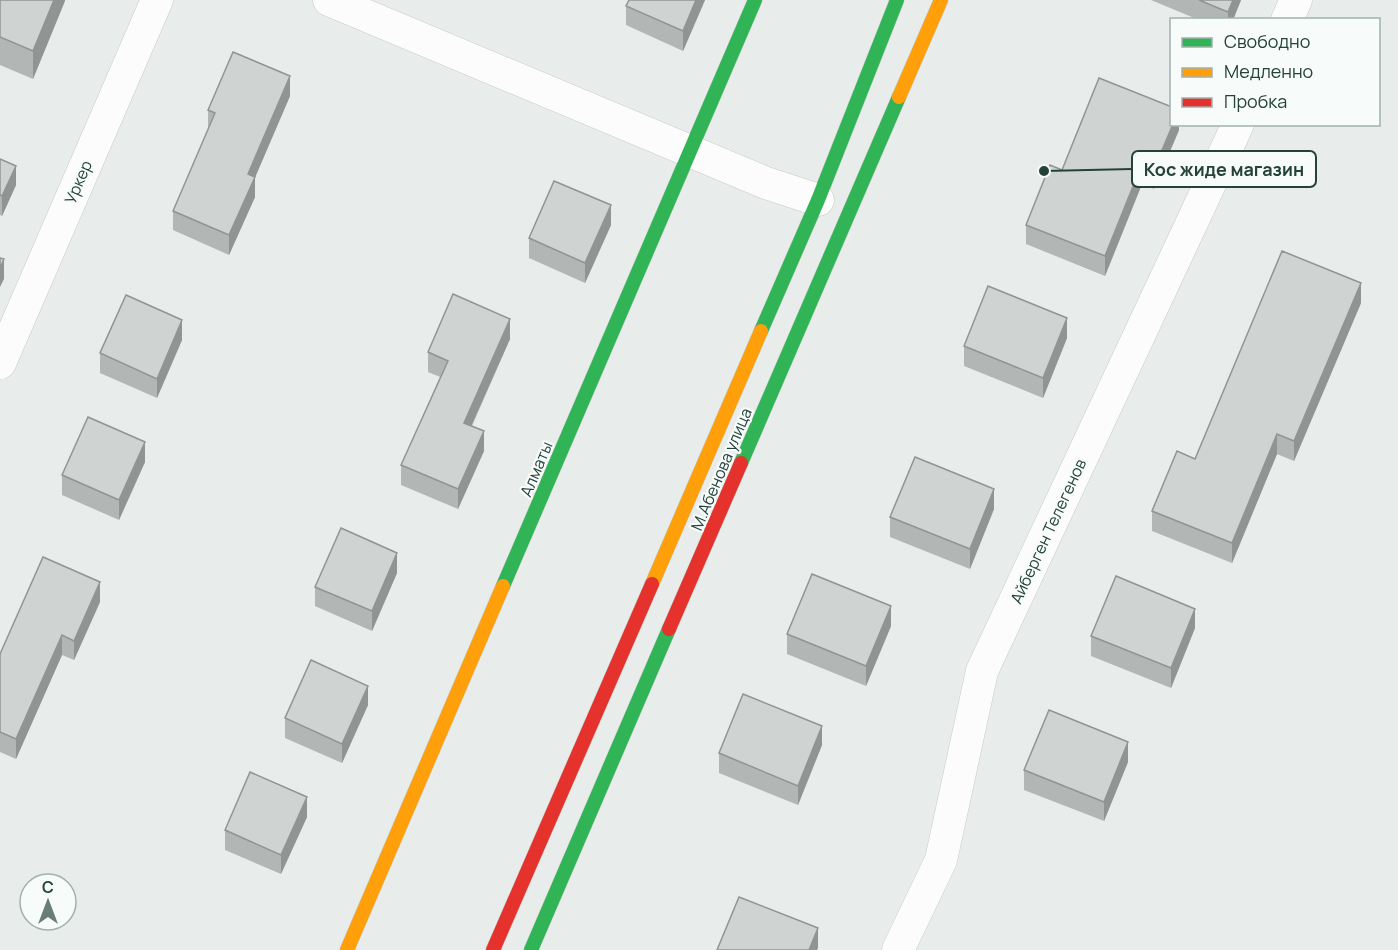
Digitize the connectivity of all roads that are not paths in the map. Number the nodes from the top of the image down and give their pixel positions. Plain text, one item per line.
1 (157, 0) edge
2 (329, 0) edge
3 (755, 0) edge
4 (897, 0) edge
5 (941, 0) edge
6 (1296, 0) edge
7 (1288, 18) edge
8 (1237, 126) edge
9 (691, 151) junction
10 (818, 200) junction
11 (0, 363) edge
12 (347, 950) edge
13 (493, 950) edge
14 (531, 950) edge
15 (898, 950) edge

1 - 11 street, Уркер
2 - 9 street
3 - 9 main road, Алматы
4 - 10 main road, М.Абенова улица
5 - 14 main road, М.Абенова улица
6 - 7 street
8 - 15 street, Айберген Телегенов
9 - 10 street
9 - 12 main road, Алматы
10 - 13 main road, М.Абенова улица

